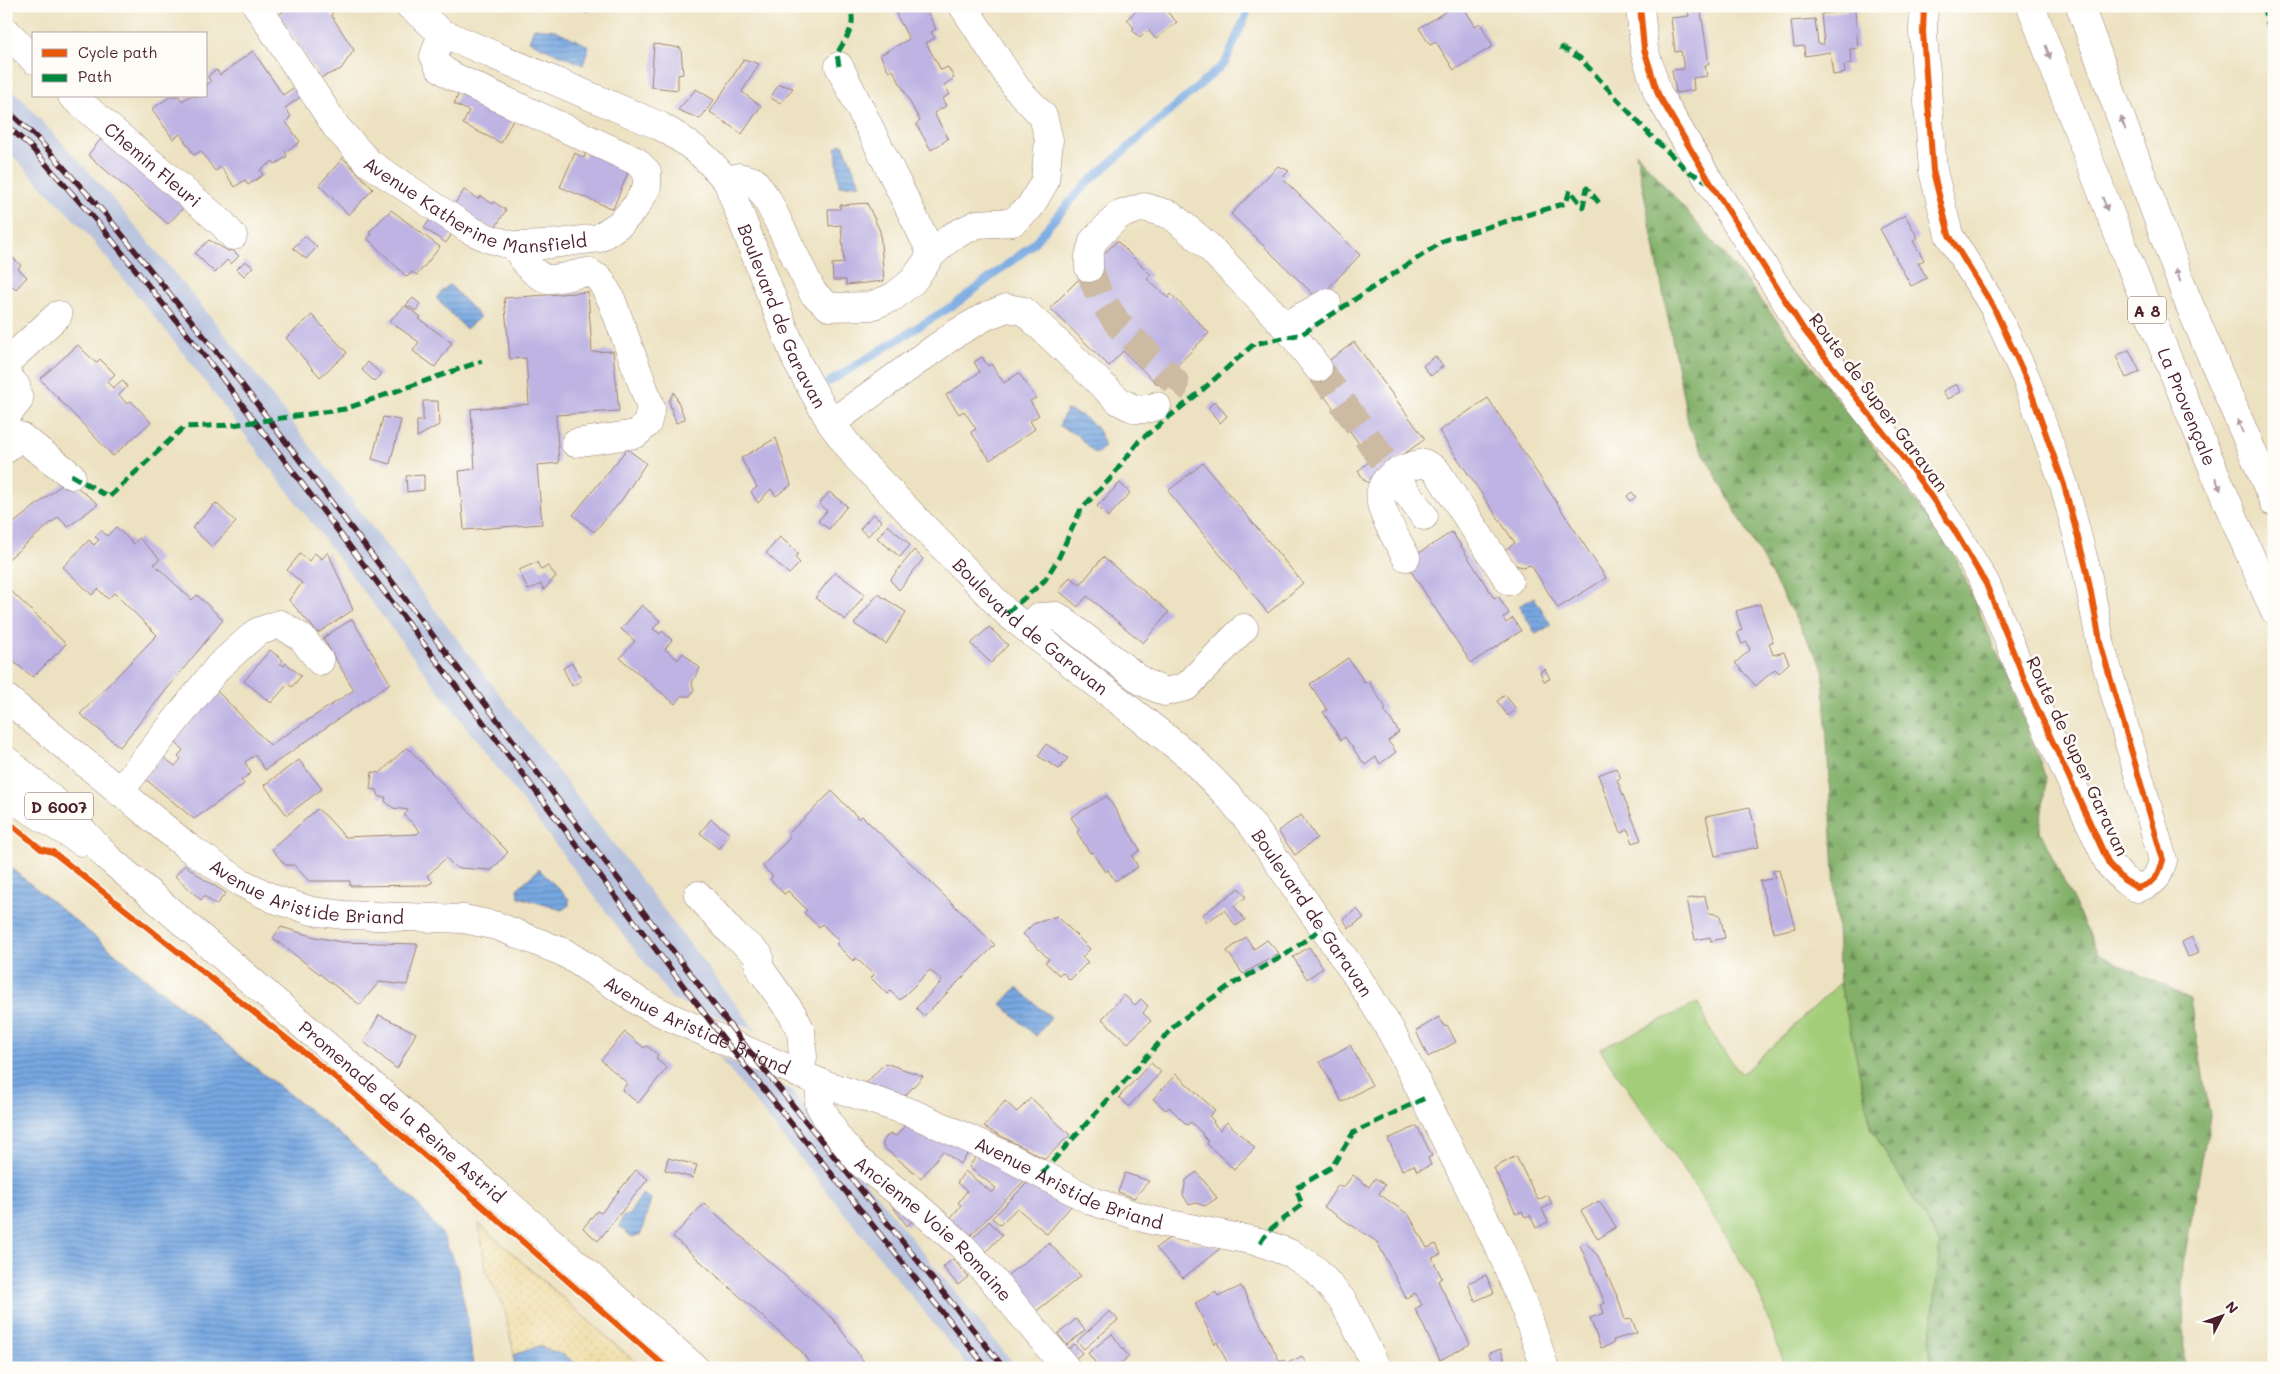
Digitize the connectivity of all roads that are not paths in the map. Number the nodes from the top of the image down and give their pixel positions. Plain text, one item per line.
1 (257, 6) edge
2 (410, 6) edge
3 (963, 6) edge
4 (1640, 6) edge
5 (1924, 6) edge
6 (2031, 6) edge
7 (2080, 6) edge
8 (6, 31) edge
9 (442, 32) junction
10 (32, 58) edge
11 (839, 66) dead end
12 (74, 98) edge
13 (727, 182) junction
14 (233, 236) dead end
15 (515, 246) junction
16 (932, 254) junction
17 (1089, 268) tunnel mouth
18 (1327, 302) dead end
19 (58, 315) dead end
20 (1285, 326) junction
21 (6, 363) edge
22 (1318, 368) tunnel mouth
23 (6, 374) edge
24 (1157, 406) tunnel mouth
25 (6, 416) edge
26 (831, 424) junction
27 (575, 443) dead end
28 (6, 449) edge
29 (1393, 474) junction
30 (71, 475) dead end
31 (2274, 502) edge
32 (1424, 516) dead end
33 (1406, 557) dead end
34 (1508, 581) dead end
35 (2274, 610) edge
36 (1244, 628) dead end
37 (1027, 629) junction
38 (320, 661) dead end
39 (6, 698) edge
40 (6, 760) edge
41 (119, 792) junction
42 (6, 795) edge
43 (107, 857) junction
44 (698, 895) dead end
45 (810, 1078) junction
46 (696, 1368) edge
47 (1066, 1368) edge
48 (1377, 1368) edge
49 (1545, 1368) edge

1 - 15 main road, Avenue Katherine Mansfield
2 - 9 main road, Boulevard de Garavan
3 - 16 main road
4 - 5 main road, Route de Super Garavan
6 -> 35 main road, La Provençale / A 8
31 -> 7 main road, A 8
8 - 10 main road
9 - 13 main road, Boulevard de Garavan
9 - 15 main road, Avenue Katherine Mansfield
11 - 16 main road
12 - 14 main road, Chemin Fleuri
13 - 16 main road
13 - 26 main road, Boulevard de Garavan
15 - 27 main road
17 - 20 main road
18 - 20 main road
19 - 21 main road
20 - 22 main road
23 - 25 main road
24 - 26 main road
26 - 37 main road, Boulevard de Garavan
28 - 30 main road
29 - 32 main road
29 - 33 main road
29 - 34 main road
36 - 37 main road
37 - 49 main road, Boulevard de Garavan
38 - 41 main road
39 - 41 main road, Avenue Aristide Briand / D 6007
40 - 43 main road, Promenade de la Reine Astrid / D 6007
41 - 45 main road, Avenue Aristide Briand / D 6007
42 - 43 main road, Promenade de la Reine Astrid
43 - 46 main road, Promenade de la Reine Astrid
44 - 45 main road, Ancienne Voie Romaine
45 - 47 main road, Ancienne Voie Romaine
45 - 48 main road, Avenue Aristide Briand / D 6007

